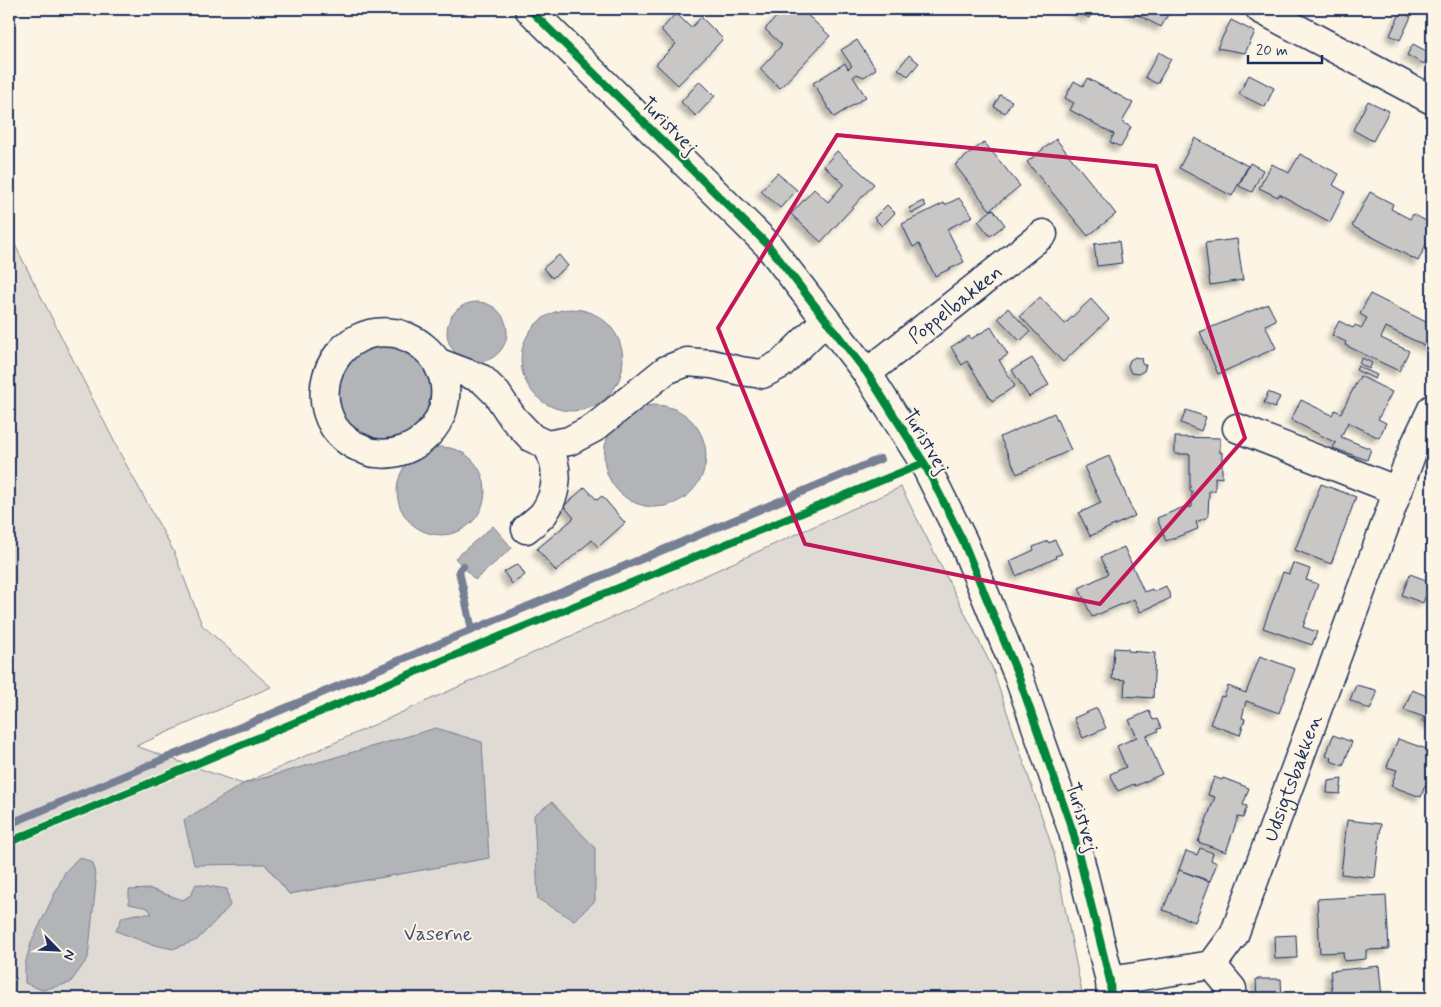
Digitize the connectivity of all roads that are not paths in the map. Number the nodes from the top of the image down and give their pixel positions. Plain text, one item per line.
1 (529, 9) edge
2 (1260, 9) edge
3 (1432, 100) edge
4 (1043, 234) dead end
5 (825, 321) junction
6 (437, 362) junction
7 (866, 374) junction
8 (1432, 409) edge
9 (1237, 428) dead end
10 (584, 433) junction
11 (547, 445) junction
12 (557, 473) junction
13 (1398, 491) junction
14 (526, 529) dead end
15 (1212, 965) junction
16 (1111, 990) edge
17 (1232, 998) edge

1 - 5 street, Turistvej
2 - 3 street
4 - 7 street, Poppelbakken
5 - 7 street, Turistvej
5 - 10 street
6 - 6 street
6 - 11 street
7 - 16 street, Turistvej
8 - 13 street, Udsigtsbakken
9 - 13 street
10 - 11 street
10 - 12 street
11 - 12 street
12 - 14 street
13 - 15 street, Udsigtsbakken
15 - 16 street
15 - 17 street

